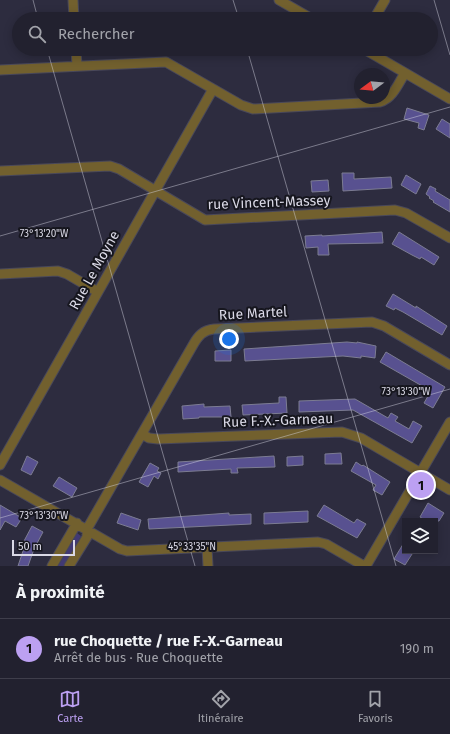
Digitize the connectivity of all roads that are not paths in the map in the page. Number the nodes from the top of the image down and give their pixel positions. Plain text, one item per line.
1 (73, 0) edge
2 (279, 0) edge
3 (385, 0) edge
4 (74, 12) edge
5 (300, 12) edge
6 (378, 12) edge
7 (76, 56) edge
8 (376, 56) edge
9 (77, 66) junction
10 (0, 70) edge
11 (405, 73) junction
12 (213, 89) junction
13 (448, 94) edge
14 (0, 171) edge
15 (155, 191) junction
16 (450, 238) edge
17 (0, 274) edge
18 (98, 292) junction
19 (450, 365) edge
20 (450, 422) edge
21 (142, 434) junction
22 (0, 465) edge
23 (420, 473) junction
24 (0, 480) edge
25 (450, 490) edge
26 (77, 523) junction
27 (87, 529) junction
28 (207, 548) junction
29 (52, 566) edge
30 (69, 566) edge
31 (208, 566) edge
32 (365, 566) edge

1 - 4 street
2 - 5 street
3 - 6 street
7 - 9 street
8 - 11 street
9 - 10 street
9 - 12 street
11 - 12 street
11 - 13 street
12 - 15 street, Rue Le Moyne
14 - 15 street, rue Vincent-Massey
15 - 16 street, rue Vincent-Massey
15 - 18 street, Rue Le Moyne
17 - 18 street
18 - 22 street, Rue Le Moyne
19 - 21 street, Rue Martel
20 - 23 street
21 - 23 street, Rue F.-X.-Garneau
21 - 27 street, Rue Martel
23 - 25 street, Rue F.-X.-Garneau
23 - 32 street
24 - 26 street
26 - 27 street
26 - 29 street
27 - 28 street
27 - 30 street, Rue Martel
28 - 31 street
28 - 32 street

